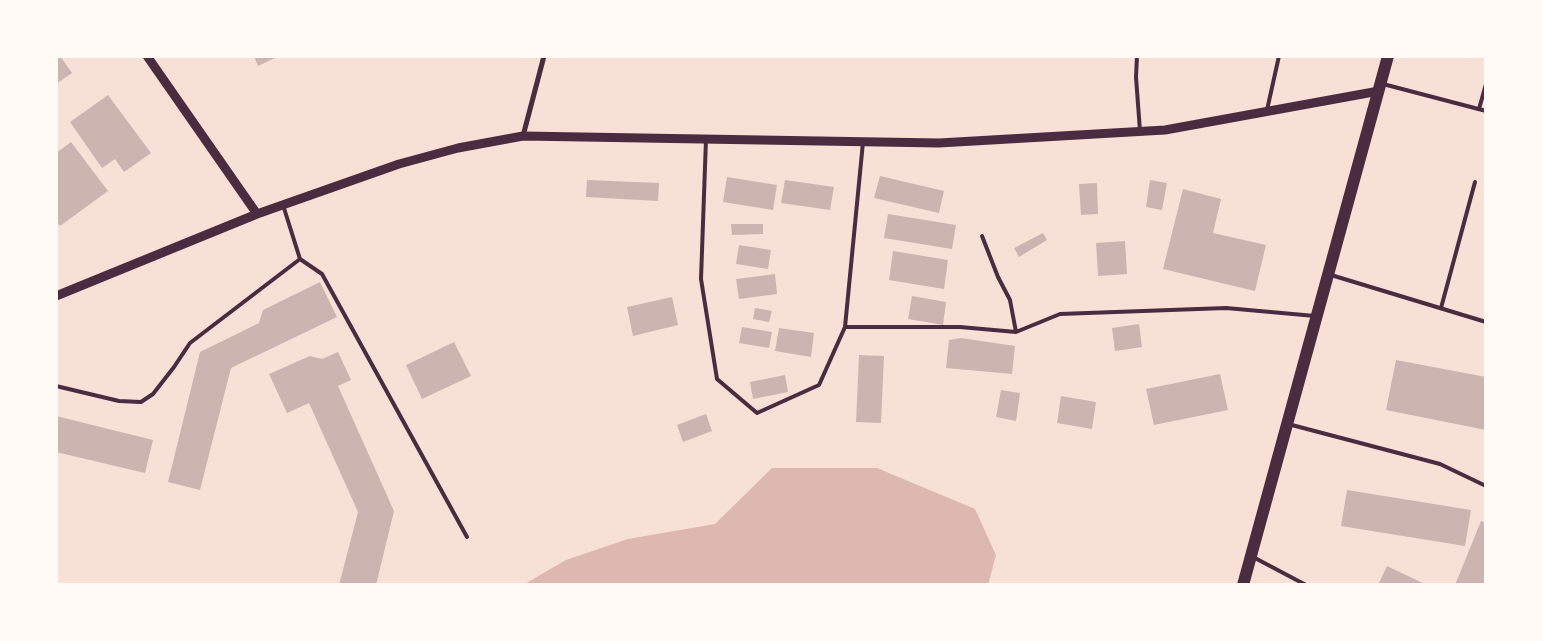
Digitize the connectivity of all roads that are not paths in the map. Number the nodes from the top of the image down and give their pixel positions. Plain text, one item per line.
1 (147, 56) edge
2 (544, 56) edge
3 (1137, 56) edge
4 (1279, 56) edge
5 (1388, 56) edge
6 (1486, 84) edge
7 (1380, 87) junction
8 (1479, 110) junction
9 (1486, 111) edge
10 (1267, 112) junction
11 (1140, 131) junction
12 (522, 136) junction
13 (706, 139) junction
14 (863, 142) junction
15 (1475, 182) dead end
16 (283, 205) junction
17 (257, 214) junction
18 (982, 236) dead end
19 (300, 259) junction
20 (1329, 275) junction
21 (56, 296) edge
22 (1440, 308) junction
23 (1317, 316) junction
24 (1486, 322) edge
25 (845, 326) junction
26 (1016, 332) junction
27 (56, 386) edge
28 (1288, 424) junction
29 (1486, 486) edge
30 (467, 537) dead end
31 (1251, 556) junction
32 (1243, 585) edge
33 (1306, 585) edge

1 - 17 street
2 - 12 street
3 - 11 lane
4 - 10 lane
5 - 7 main road
6 - 8 lane
7 - 8 lane
7 - 10 street
7 - 20 main road
8 - 9 lane
10 - 11 street
11 - 14 street
12 - 13 street
12 - 16 street
13 - 14 street
13 - 25 lane
14 - 25 lane
15 - 22 lane
16 - 17 street
16 - 19 lane
17 - 21 street
18 - 26 lane
19 - 27 lane
19 - 30 lane
20 - 22 lane
20 - 23 main road
22 - 24 lane
23 - 26 lane
23 - 28 main road
25 - 26 lane
28 - 29 lane
28 - 31 main road
31 - 32 main road
31 - 33 lane

